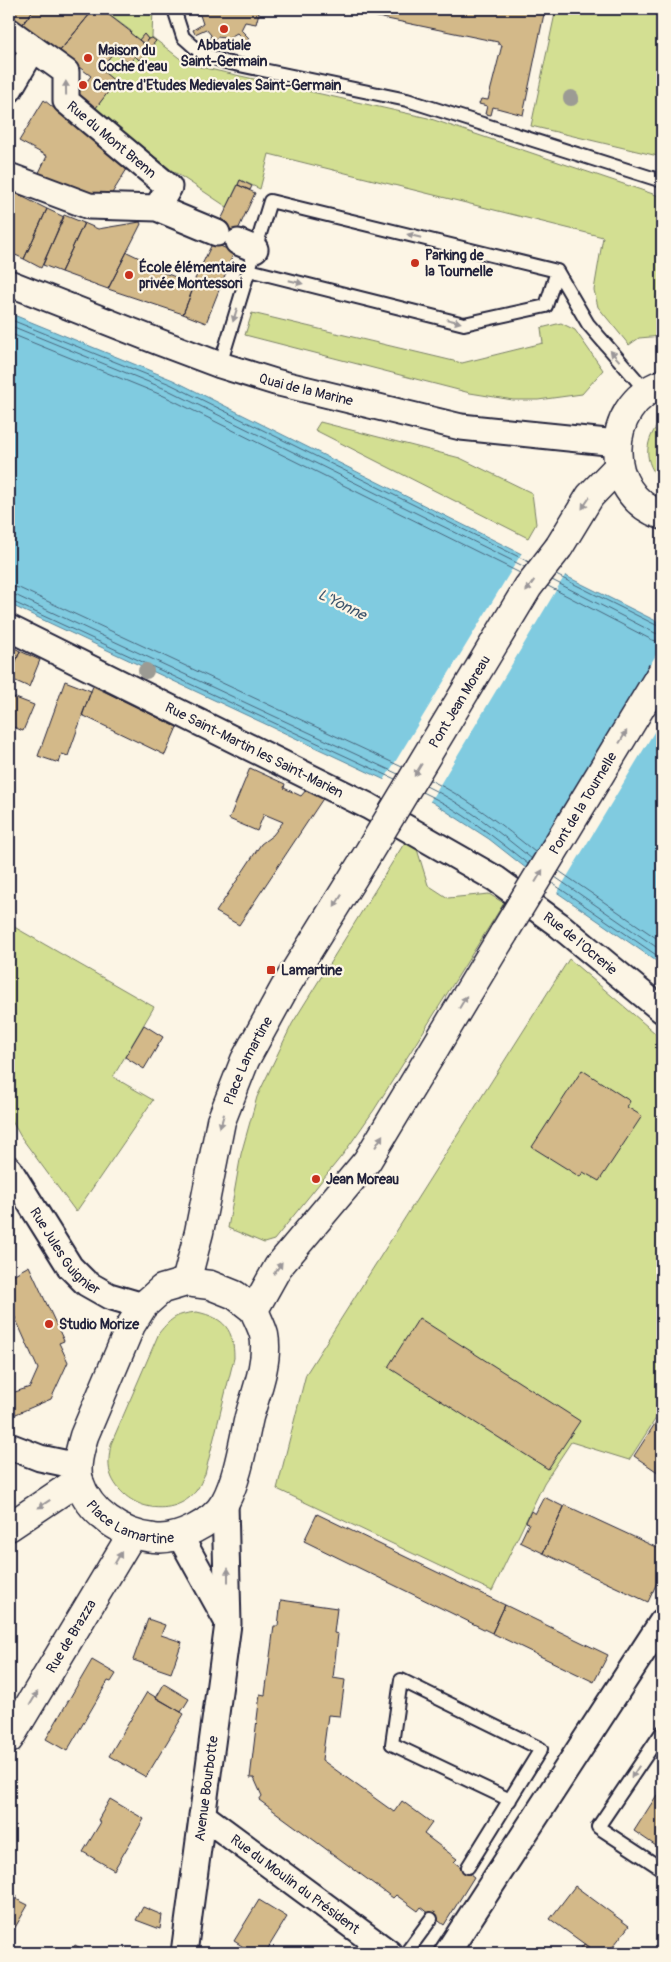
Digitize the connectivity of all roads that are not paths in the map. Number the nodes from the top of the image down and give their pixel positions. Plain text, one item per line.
1 (174, 9) edge
2 (9, 31) edge
3 (33, 49) junction
4 (9, 90) edge
5 (9, 176) edge
6 (662, 181) edge
7 (157, 208) junction
8 (240, 249) junction
9 (557, 271) junction
10 (9, 283) edge
11 (220, 365) junction
12 (655, 388) edge
13 (618, 455) junction
14 (662, 514) edge
15 (9, 628) edge
16 (662, 672) edge
17 (364, 860) joint
18 (496, 879) joint
19 (662, 1010) edge
20 (9, 1169) edge
21 (186, 1282) junction
22 (143, 1306) junction
23 (254, 1310) junction
24 (9, 1446) edge
25 (78, 1473) junction
26 (225, 1503) junction
27 (9, 1527) edge
28 (132, 1534) junction
29 (180, 1536) junction
30 (662, 1622) edge
31 (228, 1624) junction
32 (662, 1732) edge
33 (9, 1740) edge
34 (510, 1800) junction
35 (202, 1814) junction
36 (468, 1867) dead end
37 (662, 1869) edge
38 (431, 1919) dead end
39 (450, 1949) edge
40 (184, 1953) edge
41 (389, 1953) edge
42 (406, 1953) edge

1 - 6 lane
2 - 3 street
3 - 4 street
7 -> 3 street, Rue du Mont Brenn
5 - 7 street
7 - 8 street
9 -> 8 lane
8 -> 9 lane
8 -> 11 lane
12 -> 9 lane
10 - 11 street, Quai de la Marine
11 - 13 street, Quai de la Marine
12 - 13 main road
13 - 14 main road
13 -> 17 main road, Pont Jean Moreau, bridge
15 - 18 street, Rue Saint-Martin les Saint-Marien
23 -> 16 main road, Pont de la Tournelle, bridge
17 -> 21 main road, Place Lamartine
18 - 19 street, Rue de l'Ocrerie
20 - 22 street, Rue Jules Guignier
21 - 22 main road
21 - 23 main road
22 - 25 main road
23 - 26 main road, Place Lamartine
24 - 25 street
25 -> 27 main road
25 - 28 main road, Place Lamartine
26 - 29 main road, Place Lamartine
31 -> 26 street, Avenue Bourbotte
28 - 29 main road, Place Lamartine
33 -> 28 main road, Rue de Brazza
29 - 31 street
30 - 39 street
31 - 35 street, Avenue Bourbotte
32 -> 37 lane
34 - 34 lane
34 - 36 lane
35 - 40 street, Avenue Bourbotte
35 - 41 street, Rue du Moulin du Président
38 - 42 lane

